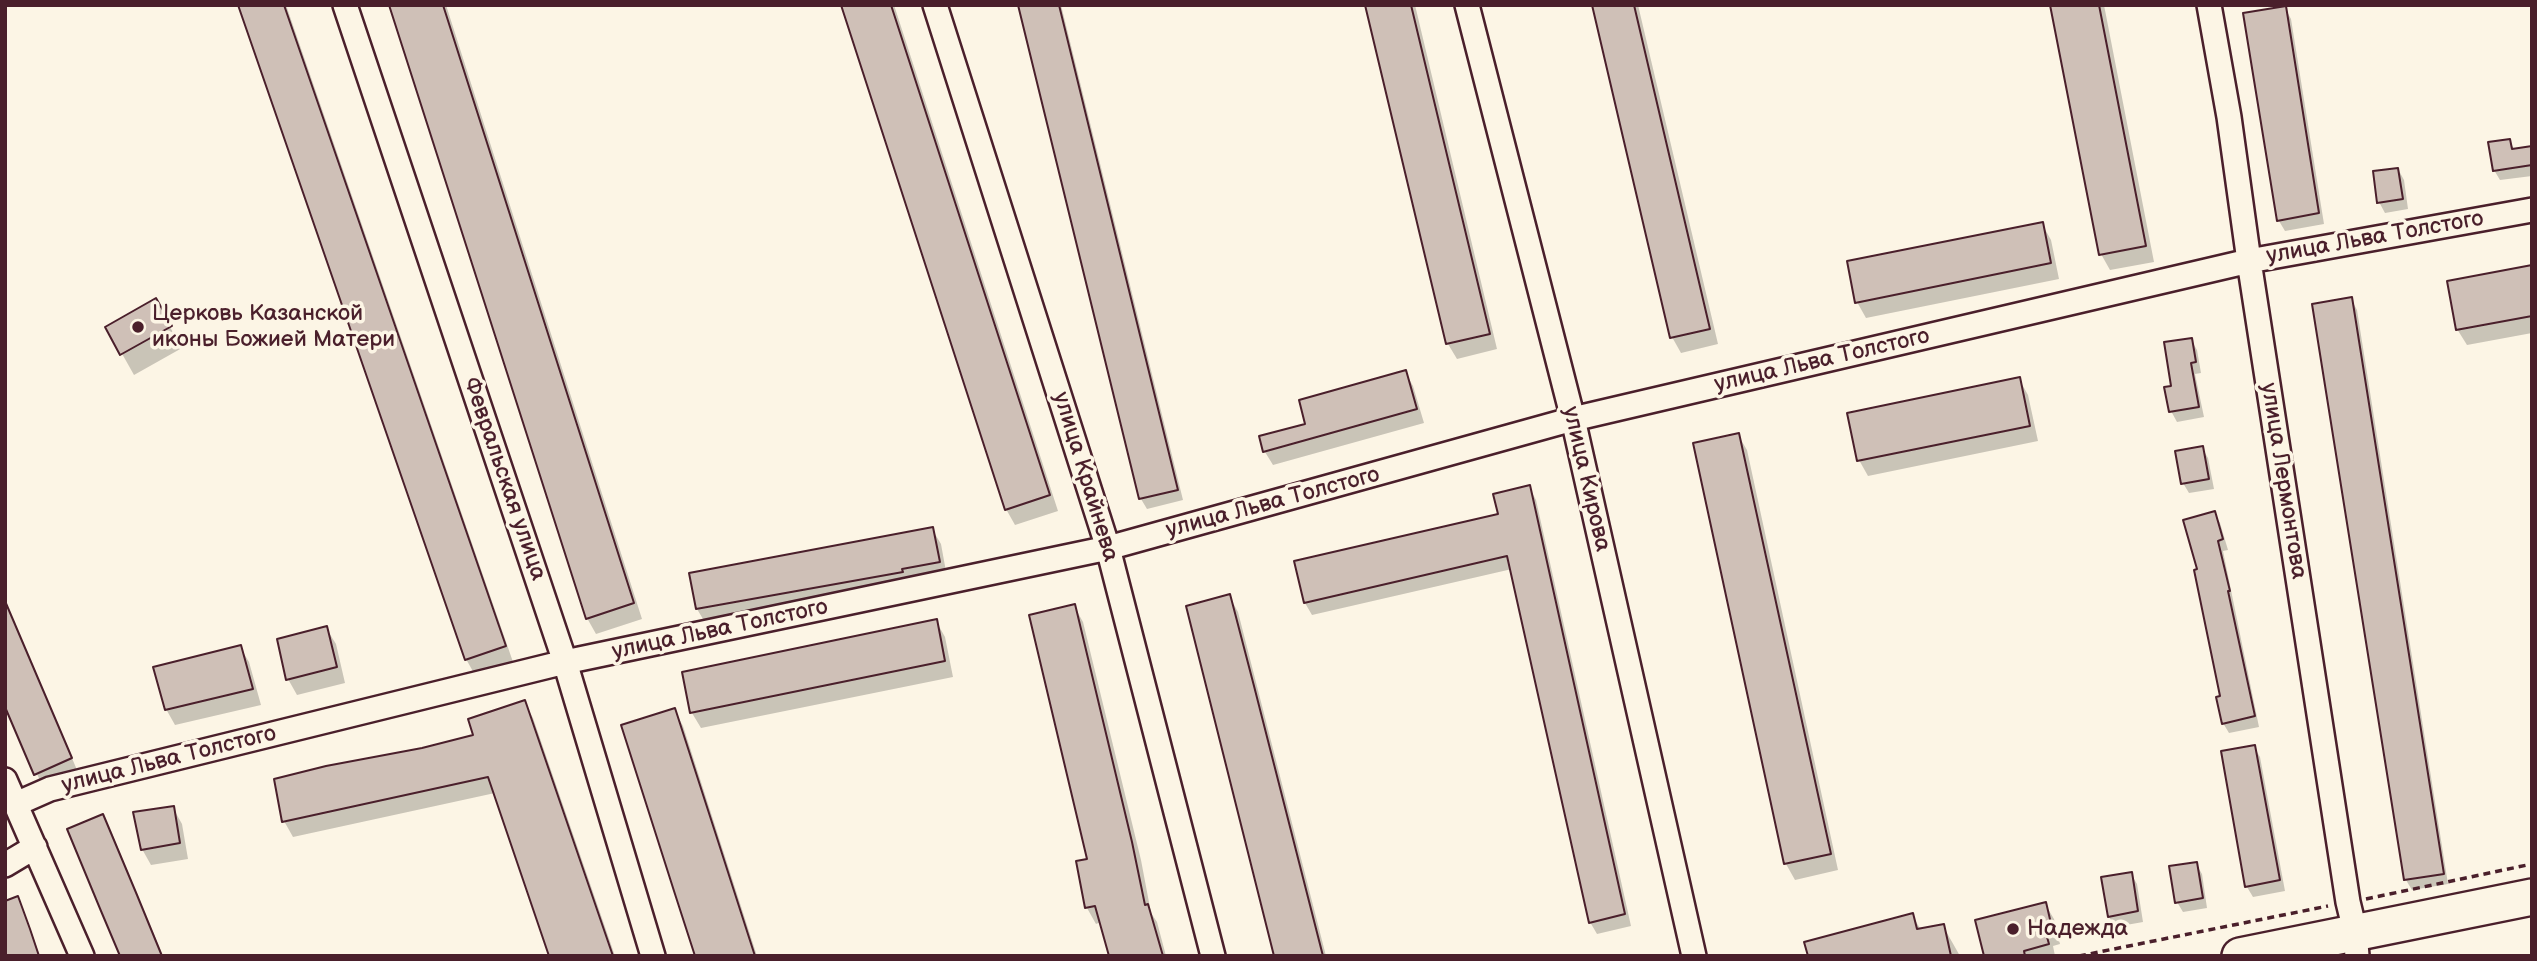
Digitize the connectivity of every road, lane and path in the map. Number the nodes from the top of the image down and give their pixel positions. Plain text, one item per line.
1 (345, 5) edge
2 (935, 5) edge
3 (1467, 5) edge
4 (2209, 5) edge
5 (2532, 210) edge
6 (2249, 261) junction
7 (1573, 419) junction
8 (1108, 548) junction
9 (565, 662) junction
10 (5, 780) edge
11 (16, 804) junction
12 (35, 847) junction
13 (2532, 864) edge
14 (5, 865) edge
15 (2532, 897) edge
16 (2353, 930) edge
17 (82, 956) edge
18 (653, 956) edge
19 (1213, 956) edge
20 (1694, 956) edge
21 (2079, 956) edge
22 (2240, 956) edge

1 - 9 street, Февральская улица
2 - 8 street, улица Крайнева
3 - 7 street, улица Кирова
4 - 6 street, улица Лермонтова
5 - 6 street, улица Льва Толстого
6 - 7 street, улица Льва Толстого
6 - 16 street, улица Лермонтова
7 - 8 street, улица Льва Толстого
7 - 20 street, улица Кирова
8 - 9 street, улица Льва Толстого
8 - 19 street, улица Крайнева
9 - 11 street, улица Льва Толстого
9 - 18 street, Февральская улица
10 - 11 street
11 - 12 street
12 - 14 street
12 - 17 street
13 - 16 path
15 - 16 main road
16 - 21 path
16 - 22 main road

